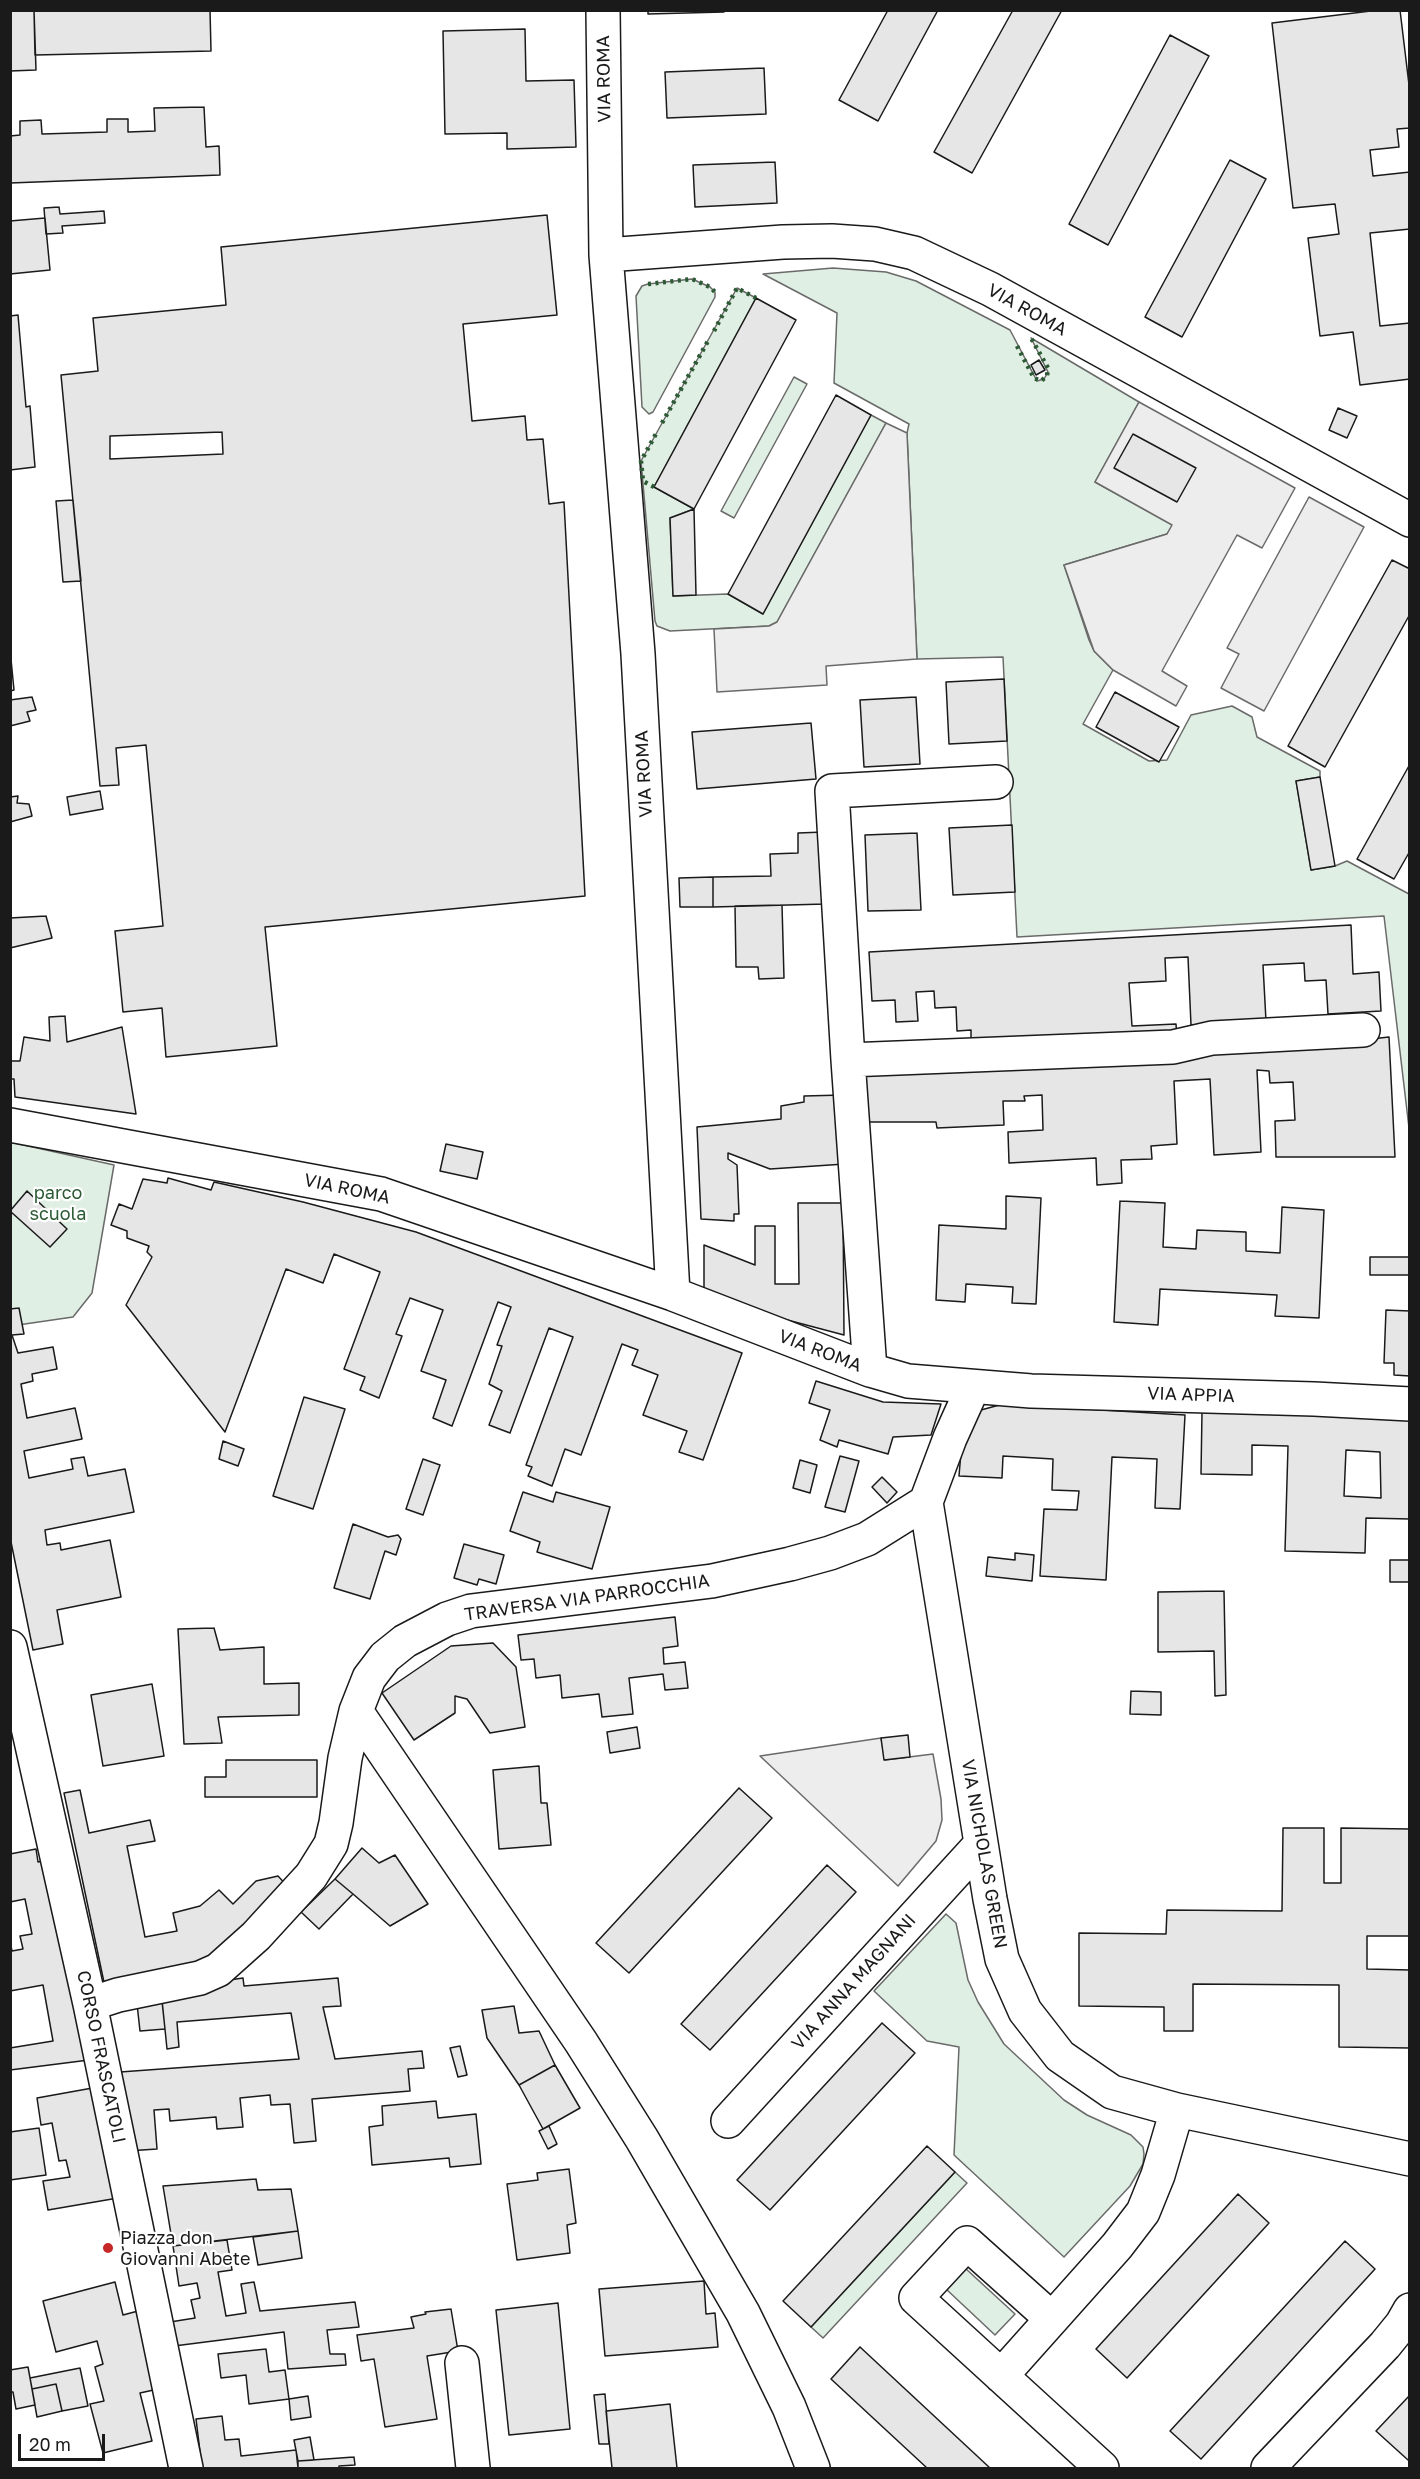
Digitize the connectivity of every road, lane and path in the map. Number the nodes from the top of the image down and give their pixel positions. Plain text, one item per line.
1 (603, 10) edge
2 (606, 255) junction
3 (1410, 520) edge
4 (996, 782) dead end
5 (1364, 1030) dead end
6 (848, 1060) junction
7 (10, 1125) edge
8 (673, 1294) junction
9 (870, 1370) junction
10 (973, 1387) junction
11 (1410, 1404) edge
12 (926, 1503) junction
13 (12, 1666) edge
14 (356, 1711) junction
15 (981, 1844) junction
16 (90, 2004) junction
17 (1177, 2110) junction
18 (728, 2121) dead end
19 (1410, 2159) edge
20 (1410, 2310) edge
21 (1052, 2319) junction
22 (462, 2363) dead end
23 (1001, 2376) junction
24 (186, 2469) edge
25 (473, 2469) edge
26 (813, 2469) edge
27 (1102, 2469) edge
28 (1268, 2469) edge

1 - 2 street, VIA ROMA
2 - 3 street, VIA ROMA
2 - 8 street, VIA ROMA
4 - 6 street
5 - 6 street
6 - 9 street
7 - 8 street, VIA ROMA
8 - 9 street, VIA ROMA
9 - 10 street, VIA ROMA
10 - 11 street, VIA APPIA
10 - 12 street, VIA NICHOLAS GREEN
12 - 14 street, TRAVERSA VIA PARROCCHIA
12 - 15 street, VIA NICHOLAS GREEN
13 - 16 street, CORSO FRASCATOLI
14 - 16 street, TRAVERSA VIA PARROCCHIA
14 - 26 street
15 - 17 street, VIA NICHOLAS GREEN
15 - 18 street, VIA ANNA MAGNANI
16 - 24 street, CORSO FRASCATOLI
17 - 19 street, VIA NICHOLAS GREEN
17 - 21 street
20 - 28 street
21 - 23 street
21 - 23 street
22 - 25 street
23 - 27 street

